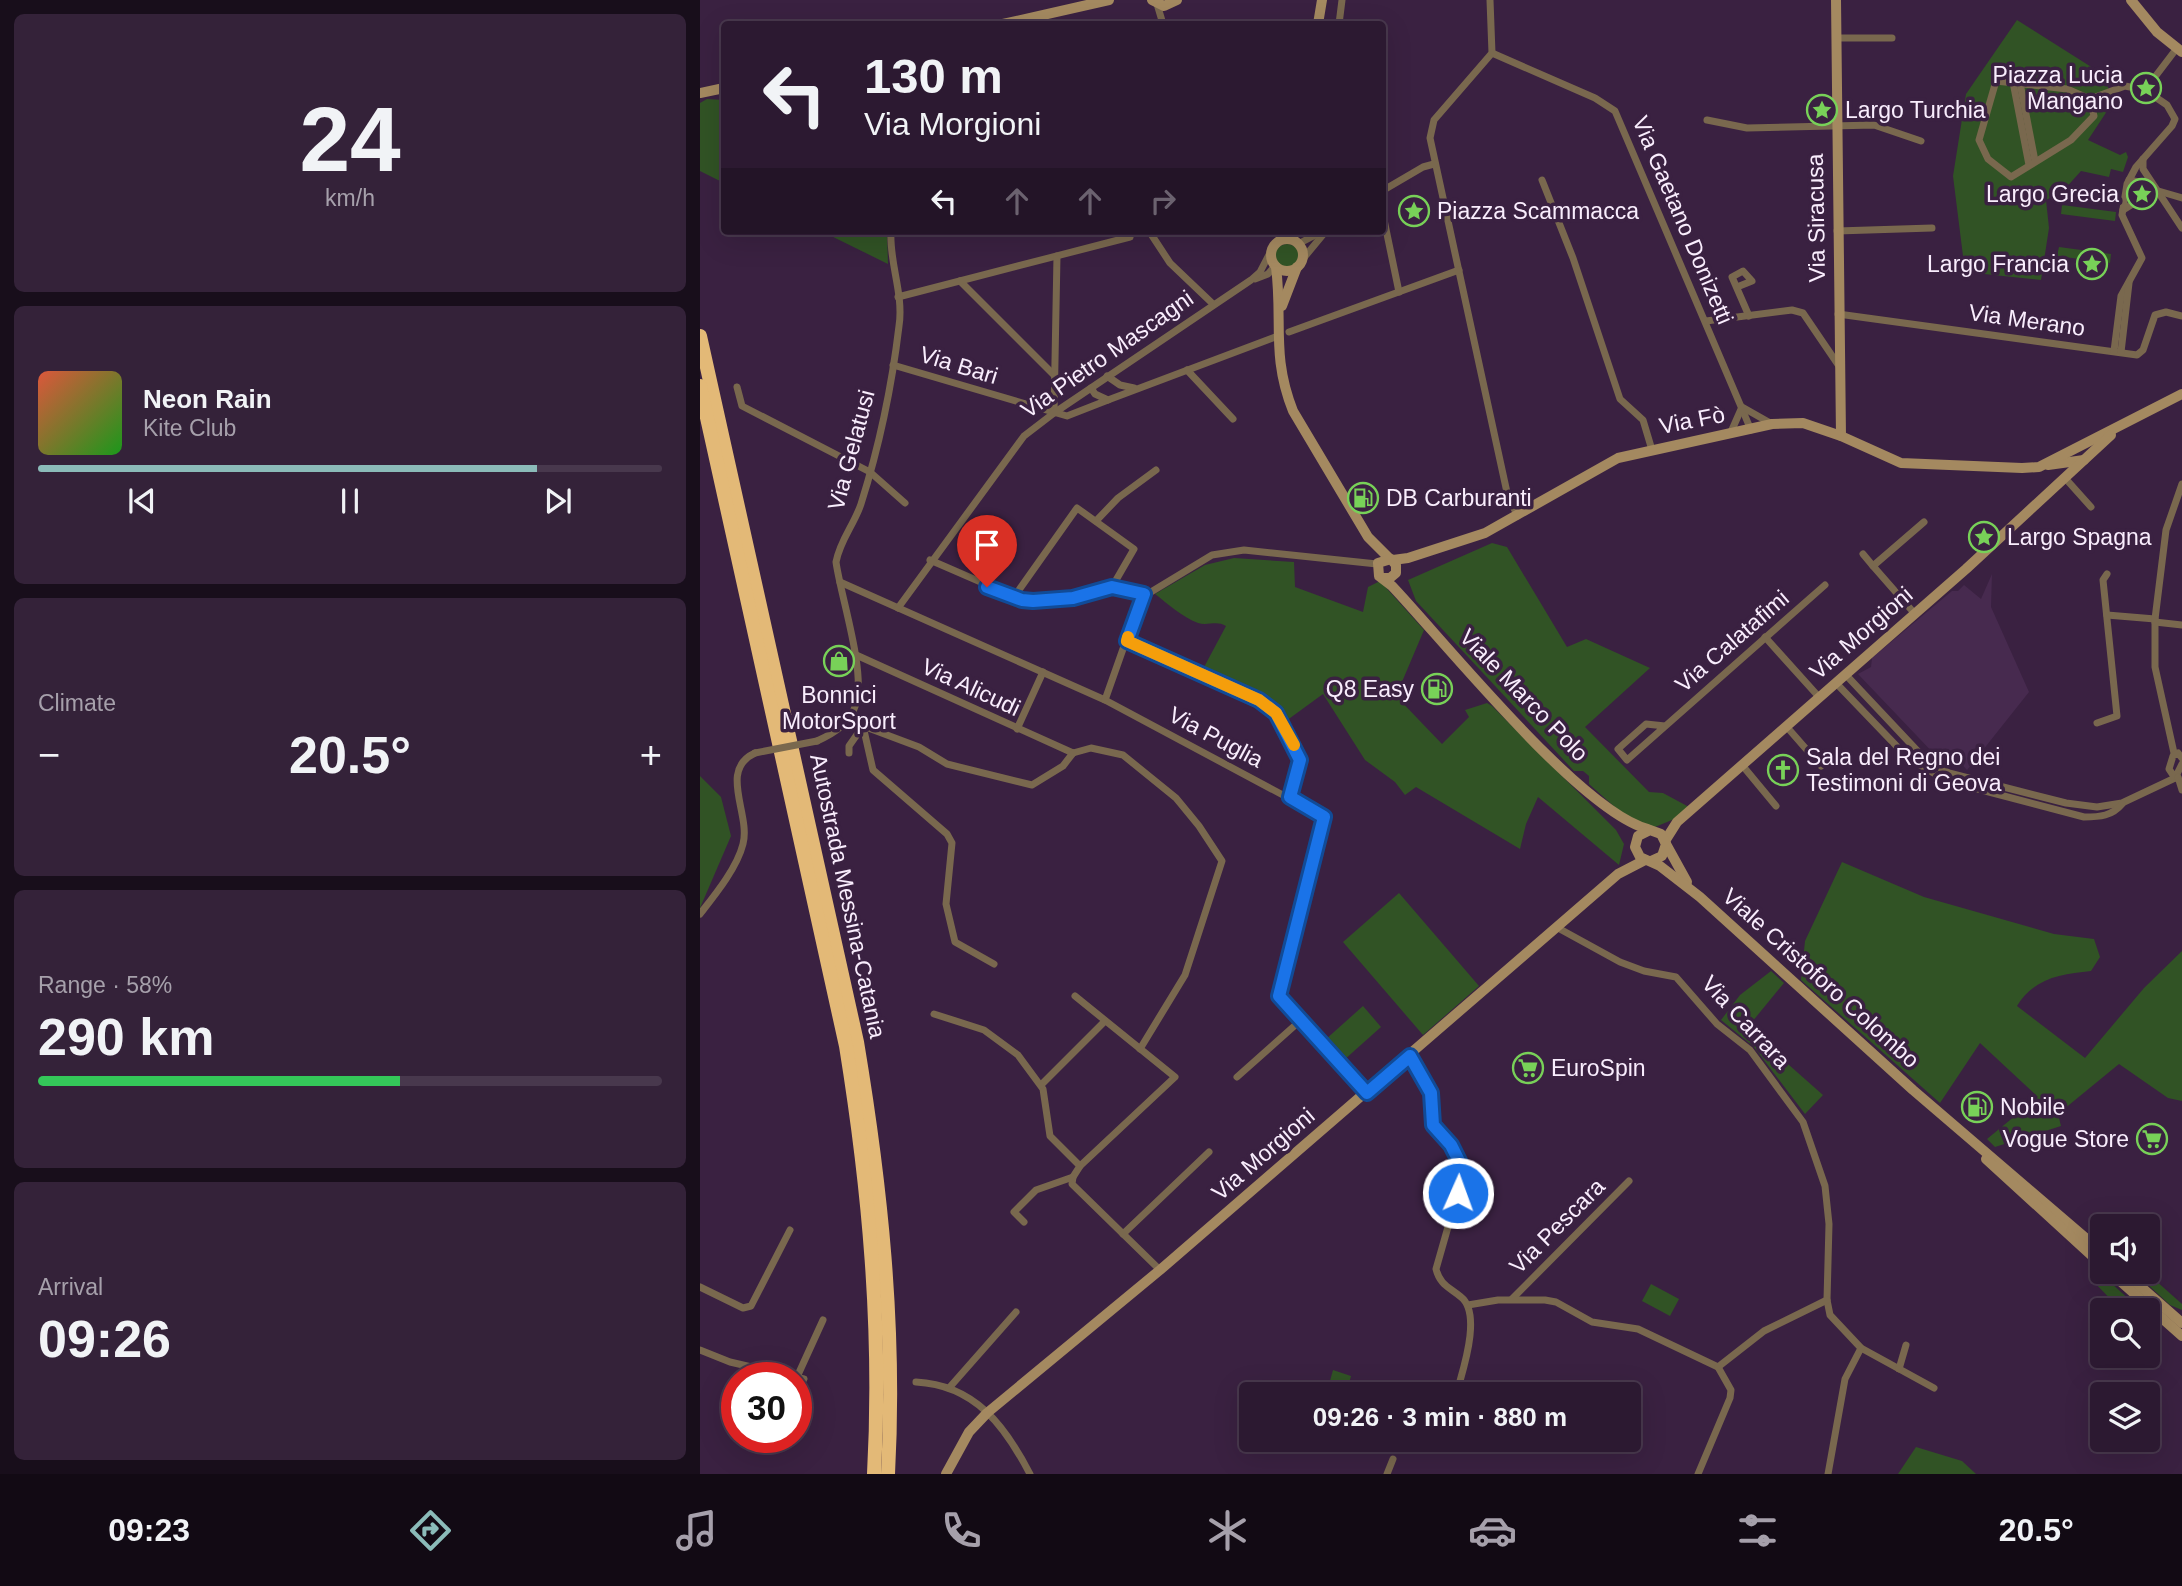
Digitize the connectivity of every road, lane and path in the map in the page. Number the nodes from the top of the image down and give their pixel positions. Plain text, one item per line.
1 (1109, 0) edge
2 (1322, 0) edge
3 (1342, 0) edge
4 (1490, 0) edge
5 (1836, 0) edge
6 (2131, 0) edge
7 (1155, 2) edge
8 (1174, 2) edge
9 (1016, 21) edge
10 (1163, 21) edge
11 (1165, 21) edge
12 (1318, 21) edge
13 (1339, 21) edge
14 (1836, 38) junction
15 (1892, 38) dead end
16 (2179, 50) edge
17 (1492, 53) junction
18 (2017, 83) junction
19 (721, 89) edge
20 (2146, 90) junction
21 (700, 93) edge
22 (2090, 99) junction
23 (1707, 120) dead end
24 (1835, 127) junction
25 (1921, 141) dead end
26 (2143, 158) junction
27 (2032, 163) junction
28 (1434, 164) junction
29 (1542, 180) dead end
30 (2129, 180) junction
31 (1386, 189) edge
32 (2155, 190) junction
33 (2147, 195) junction
34 (2182, 198) edge
35 (2122, 211) junction
36 (2182, 228) edge
37 (1386, 229) edge
38 (1932, 229) dead end
39 (1837, 231) junction
40 (891, 235) edge
41 (1152, 235) edge
42 (1281, 235) edge
43 (1322, 235) edge
44 (1130, 237) dead end
45 (1297, 239) edge
46 (1275, 245) junction
47 (1057, 256) junction
48 (1299, 264) junction
49 (1275, 266) junction
50 (1459, 270) junction
51 (1251, 280) junction
52 (960, 281) junction
53 (1737, 286) dead end
54 (1399, 292) junction
55 (898, 297) junction
56 (1213, 304) junction
57 (1838, 314) junction
58 (1280, 316) junction
59 (1749, 316) junction
60 (2182, 316) edge
61 (1706, 321) junction
62 (1289, 332) dead end
63 (700, 336) edge
64 (1278, 337) junction
65 (2117, 352) junction
66 (700, 356) edge
67 (893, 365) junction
68 (1839, 366) junction
69 (1187, 370) junction
70 (1055, 376) junction
71 (1107, 376) junction
72 (700, 386) edge
73 (737, 387) dead end
74 (1091, 388) junction
75 (1138, 388) junction
76 (2182, 394) edge
77 (1108, 400) junction
78 (1742, 407) junction
79 (1054, 413) junction
80 (1233, 419) dead end
81 (1772, 424) junction
82 (1752, 430) junction
83 (1730, 434) junction
84 (1842, 436) junction
85 (1652, 450) junction
86 (2086, 453) junction
87 (2061, 463) junction
88 (2039, 467) junction
89 (1156, 470) dead end
90 (870, 472) junction
91 (2067, 476) junction
92 (2182, 484) edge
93 (905, 503) dead end
94 (2091, 507) dead end
95 (1518, 516) junction
96 (1096, 521) junction
97 (1924, 522) dead end
98 (1368, 537) junction
99 (1863, 554) dead end
100 (930, 560) junction
101 (1394, 564) junction
102 (1873, 566) junction
103 (1379, 572) junction
104 (2107, 574) dead end
105 (840, 582) junction
106 (1825, 585) dead end
107 (1112, 587) junction
108 (1144, 594) junction
109 (1013, 597) junction
110 (898, 608) junction
111 (1413, 608) junction
112 (1915, 614) junction
113 (2107, 615) junction
114 (2155, 621) junction
115 (2182, 625) edge
116 (1765, 637) junction
117 (1127, 641) junction
118 (854, 654) junction
119 (1043, 672) junction
120 (1846, 675) junction
121 (1836, 684) junction
122 (1854, 684) junction
123 (1845, 693) junction
124 (1819, 697) junction
125 (1105, 700) junction
126 (853, 713) junction
127 (2097, 723) dead end
128 (863, 726) junction
129 (1665, 726) junction
130 (1786, 726) junction
131 (1017, 729) junction
132 (849, 753) dead end
133 (1073, 753) junction
134 (2179, 754) edge
135 (2182, 764) edge
136 (1742, 765) junction
137 (1821, 766) dead end
138 (2169, 769) junction
139 (2177, 778) junction
140 (2150, 789) junction
141 (2182, 790) edge
142 (1290, 797) junction
143 (2122, 803) junction
144 (1776, 806) dead end
145 (1608, 808) junction
146 (1677, 822) junction
147 (1653, 830) junction
148 (1665, 843) junction
149 (1635, 845) junction
150 (1648, 860) junction
151 (1618, 874) junction
152 (1700, 897) junction
153 (700, 914) edge
154 (1558, 928) junction
155 (994, 964) dead end
156 (1075, 996) dead end
157 (934, 1014) dead end
158 (1301, 1020) junction
159 (1105, 1021) junction
160 (1140, 1049) junction
161 (1410, 1056) junction
162 (1237, 1077) dead end
163 (1041, 1085) junction
164 (1913, 1090) junction
165 (1367, 1093) junction
166 (866, 1098) junction
167 (1209, 1152) dead end
168 (1080, 1166) junction
169 (1073, 1177) junction
170 (1629, 1181) dead end
171 (1024, 1222) dead end
172 (790, 1230) dead end
173 (1123, 1234) junction
174 (2090, 1242) edge
175 (2090, 1254) edge
176 (1160, 1270) junction
177 (2124, 1284) edge
178 (2138, 1284) edge
179 (700, 1287) edge
180 (1512, 1299) junction
181 (1826, 1300) junction
182 (1468, 1304) junction
183 (1016, 1312) dead end
184 (822, 1320) dead end
185 (2182, 1323) edge
186 (2182, 1336) edge
187 (1906, 1345) dead end
188 (1861, 1348) junction
189 (700, 1350) edge
190 (730, 1362) edge
191 (807, 1362) edge
192 (1718, 1367) junction
193 (1899, 1369) junction
194 (1460, 1381) dead end
195 (916, 1382) dead end
196 (949, 1388) junction
197 (1934, 1388) dead end
198 (990, 1411) junction
199 (1393, 1459) dead end
200 (874, 1474) edge
201 (888, 1474) edge
202 (946, 1474) edge
203 (1030, 1474) edge
204 (1387, 1474) edge
205 (1698, 1474) edge
206 (1828, 1474) edge

1 - 9 main road
2 - 12 main road
3 - 13 street
4 - 17 street
5 - 14 main road, Via Siracusa
6 - 16 main road
7 - 8 main road
7 - 10 street
8 - 11 street
14 - 15 street
14 - 24 main road, Via Siracusa
16 - 20 street
17 - 28 street
17 - 61 street, Via Gaetano Donizetti
18 - 22 street
18 - 27 street
18 - 27 street
19 - 21 main road
20 - 22 street
20 - 26 street
22 - 27 street
23 - 24 street
24 - 25 street
24 - 39 main road, Via Siracusa
26 - 30 street
26 - 32 street
28 - 31 street
28 - 50 street
29 - 85 street
30 - 33 street
30 - 35 street
32 - 33 street
32 - 34 street
32 - 36 street
33 - 35 street
35 - 65 street
37 - 54 street
38 - 39 street
39 - 57 main road, Via Siracusa
40 - 55 street, Via Gelatusi
41 - 56 street
42 - 46 main road
43 - 48 street
44 - 47 street
45 - 46 main road
45 - 48 main road
46 - 49 main road
46 - 51 street
47 - 52 street
47 - 70 street
48 - 49 main road
48 - 58 main road
49 - 51 street, Via Pietro Mascagni
49 - 58 main road
50 - 54 street
50 - 95 street
51 - 56 street, Via Pietro Mascagni
52 - 55 street
52 - 70 street
53 - 59 street
54 - 62 street
55 - 67 street, Via Gelatusi
56 - 71 street, Via Pietro Mascagni
57 - 65 street, Via Merano
57 - 68 main road, Via Siracusa
58 - 64 main road
59 - 61 street
59 - 68 street
60 - 65 street
61 - 78 street, Via Gaetano Donizetti
63 - 166 highway, Autostrada Messina-Catania
64 - 69 street
64 - 98 main road
66 - 166 highway
67 - 79 street, Via Bari
67 - 90 street, Via Gelatusi
68 - 84 main road, Via Siracusa
69 - 75 street
69 - 80 street
70 - 79 street
71 - 74 street, Via Pietro Mascagni
71 - 75 street
72 - 200 highway, Autostrada Messina-Catania
73 - 90 street
74 - 77 street
74 - 79 street, Via Pietro Mascagni
75 - 77 street
76 - 86 main road
77 - 79 street
78 - 81 street
78 - 82 street, Via Gaetano Donizetti
78 - 83 street
79 - 100 street, Via Pietro Mascagni
81 - 82 main road, Via Fò
81 - 84 main road, Via Fò
82 - 83 main road, Via Fò
83 - 85 main road, Via Fò
84 - 88 main road, Via Fò
85 - 95 main road, Via Fò
86 - 87 main road, Via Fò
86 - 88 main road
86 - 91 main road, Via Morgioni
87 - 88 main road, Via Fò
87 - 91 main road
89 - 96 street
90 - 93 street
90 - 105 street, Via Gelatusi
91 - 94 street
91 - 112 main road, Via Morgioni
92 - 114 street
95 - 101 main road, Via Fò
96 - 107 street
96 - 109 street
97 - 102 street
98 - 101 main road
98 - 103 main road
99 - 102 street
100 - 109 street
100 - 110 street, Via Pietro Mascagni
101 - 103 main road
101 - 103 main road
101 - 111 main road
102 - 112 street
103 - 108 street
103 - 111 main road, Viale Marco Polo
104 - 113 street
105 - 110 street, Via Puglia
105 - 118 street, Via Gelatusi
106 - 116 street, Via Calatafimi
107 - 108 street
107 - 109 street
108 - 117 street
110 - 119 street, Via Puglia
111 - 145 main road, Viale Marco Polo
112 - 120 main road, Via Morgioni
113 - 114 street
113 - 127 street
114 - 115 street
114 - 134 street
116 - 124 street
116 - 129 street, Via Calatafimi
117 - 125 street
117 - 142 street
118 - 126 street, Via Gelatusi
118 - 131 street, Via Alicudi
119 - 125 street, Via Puglia
119 - 131 street
120 - 121 main road, Via Morgioni
120 - 122 street
121 - 123 street
121 - 124 main road, Via Morgioni
122 - 123 street
122 - 143 street
123 - 143 street
124 - 130 main road, Via Morgioni
125 - 142 street, Via Puglia
126 - 128 street
126 - 153 street, bridge
128 - 132 street
128 - 133 street
128 - 155 street
129 - 129 street, Via Calatafimi
130 - 136 main road, Via Morgioni
130 - 137 street
131 - 133 street, Via Alicudi
133 - 160 street
134 - 138 street
135 - 139 street
136 - 144 street
136 - 146 main road, Via Morgioni
138 - 139 street
138 - 140 street
139 - 140 street
139 - 141 street
140 - 143 street
142 - 158 street, Via Puglia
145 - 147 main road
145 - 149 main road
146 - 147 main road
146 - 148 main road
147 - 148 main road
147 - 149 main road
148 - 150 main road
148 - 152 main road
149 - 150 main road
149 - 151 main road
150 - 151 main road
150 - 152 main road
151 - 154 main road, Via Morgioni
152 - 164 main road, Viale Cristoforo Colombo
154 - 161 main road, Via Morgioni
154 - 181 street, Via Carrara
156 - 159 street
157 - 163 street
158 - 162 street
158 - 165 street, Via Puglia
159 - 160 street
159 - 163 street
160 - 168 street
161 - 165 main road, Via Morgioni
161 - 182 street
163 - 168 street
164 - 174 main road, Viale Cristoforo Colombo
164 - 175 main road, Viale Cristoforo Colombo
165 - 176 main road, Via Morgioni
166 - 201 highway, Autostrada Messina-Catania
167 - 173 street
168 - 169 street
169 - 171 street
169 - 173 street
170 - 180 street, Via Pescara
172 - 179 street
173 - 176 street
176 - 198 main road, Via Morgioni
177 - 186 main road
178 - 185 main road
180 - 182 street
180 - 192 street
181 - 188 street
181 - 192 street
182 - 194 street
183 - 196 street
184 - 191 street
187 - 193 street
188 - 193 street
188 - 206 street
189 - 190 street
192 - 205 street
193 - 197 street
195 - 196 street
196 - 198 street
198 - 202 main road, Via Morgioni
198 - 203 street
199 - 204 street

